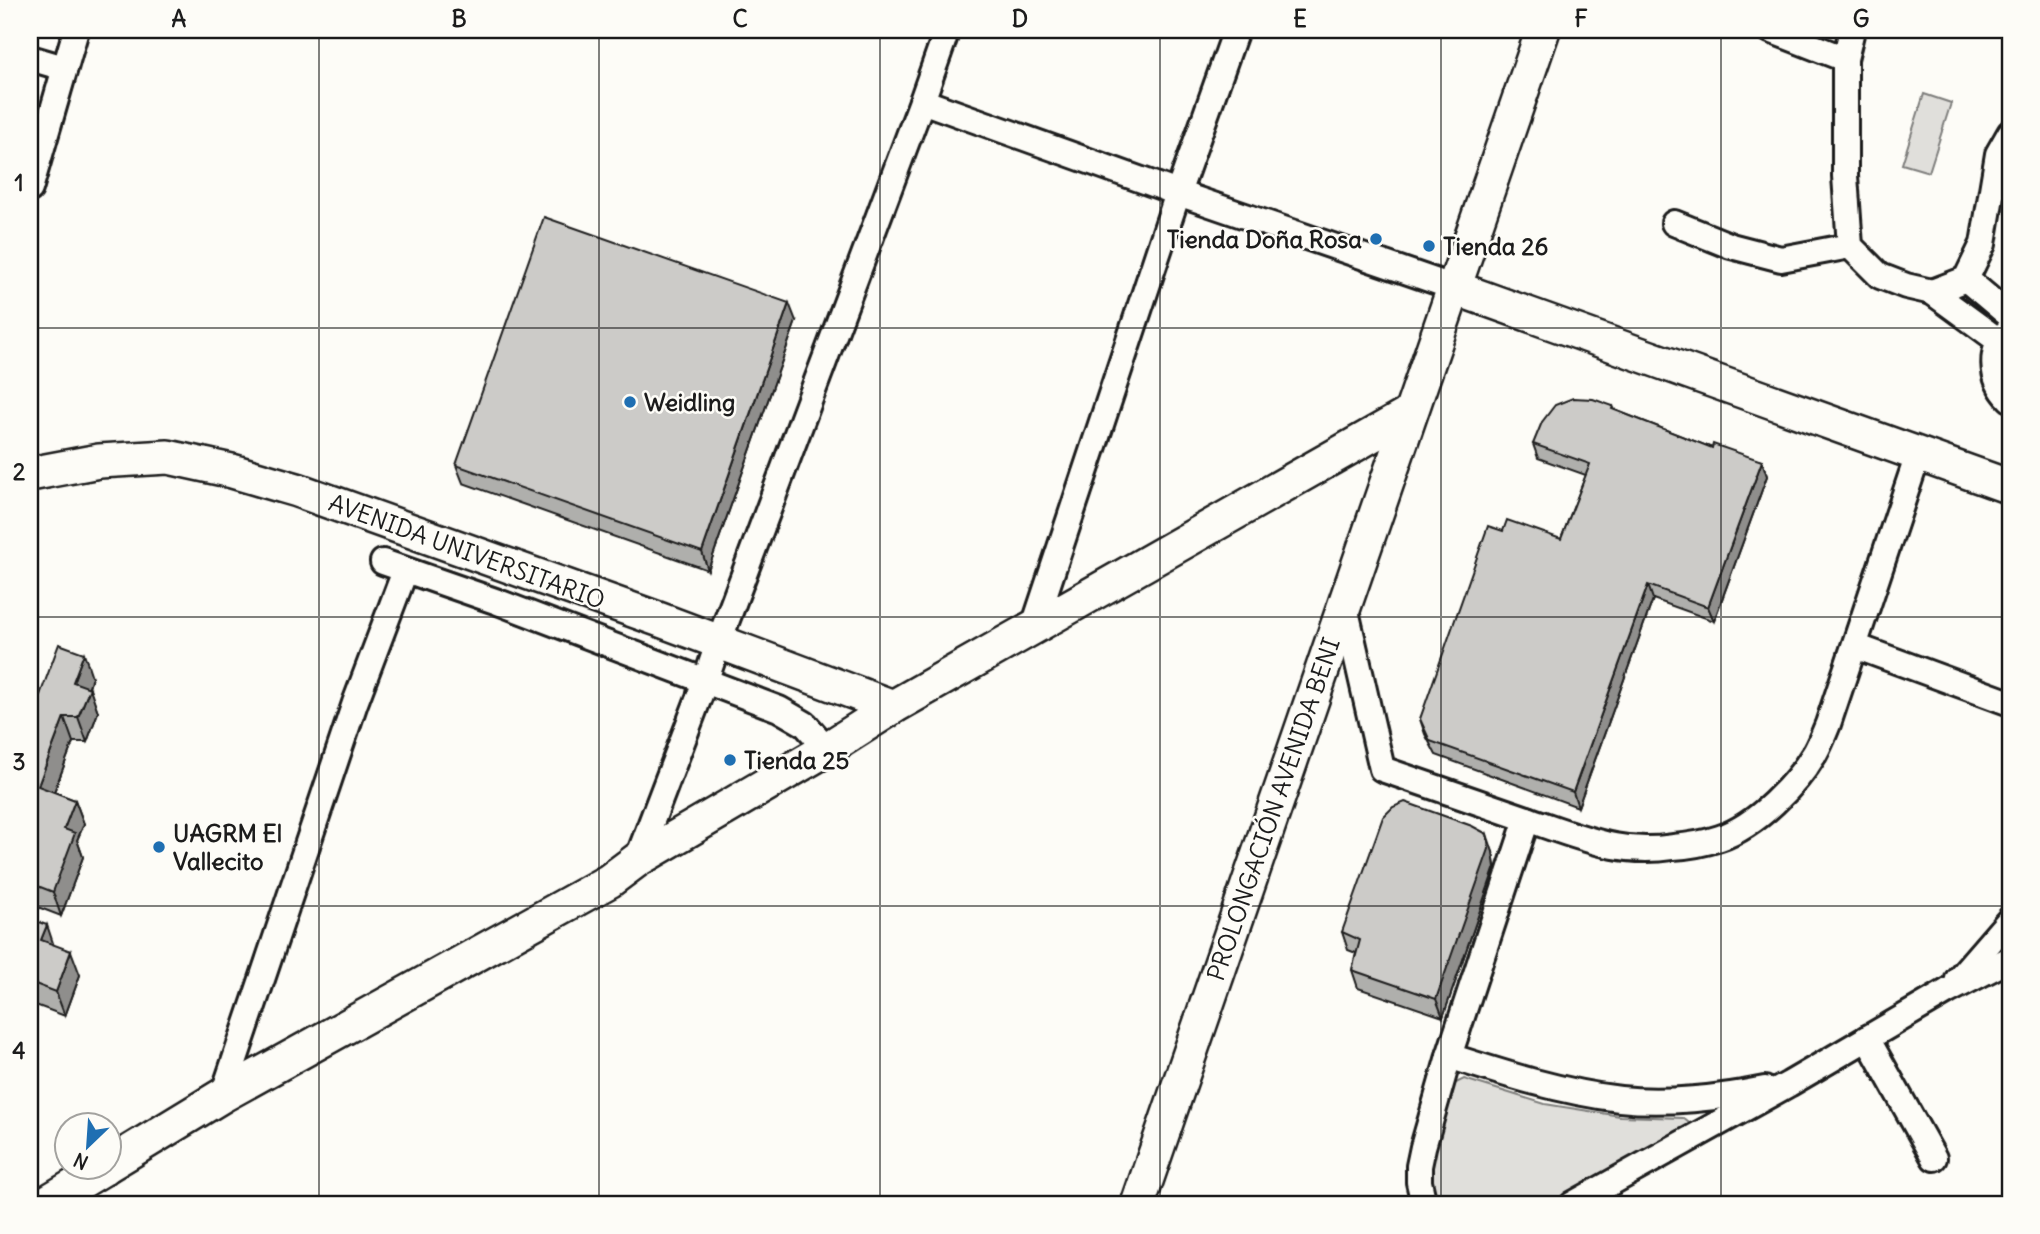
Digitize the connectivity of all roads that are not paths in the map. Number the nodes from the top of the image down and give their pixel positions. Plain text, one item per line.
1 (76, 30) edge
2 (947, 30) edge
3 (1236, 30) edge
4 (1543, 30) edge
5 (1770, 30) edge
6 (1852, 30) edge
7 (30, 58) edge
8 (1845, 59) junction
9 (64, 68) junction
10 (922, 101) junction
11 (2010, 133) edge
12 (30, 189) edge
13 (1178, 193) junction
14 (1674, 223) dead end
15 (1850, 246) junction
16 (1966, 279) junction
17 (1455, 288) junction
18 (1932, 292) junction
19 (2010, 316) edge
20 (2005, 334) edge
21 (2010, 399) edge
22 (1409, 414) junction
23 (1918, 454) junction
24 (30, 474) edge
25 (2010, 487) edge
26 (1344, 602) junction
27 (1034, 626) junction
28 (719, 640) junction
29 (1855, 646) junction
30 (706, 679) junction
31 (2010, 703) edge
32 (893, 707) junction
33 (827, 749) junction
34 (1527, 819) junction
35 (637, 860) junction
36 (2010, 919) edge
37 (2010, 959) edge
38 (1948, 991) junction
39 (1867, 1038) junction
40 (1449, 1056) junction
41 (1789, 1084) junction
42 (223, 1095) junction
43 (122, 1156) edge
44 (1934, 1158) dead end
45 (80, 1182) edge
46 (44, 1204) edge
47 (1138, 1204) edge
48 (1424, 1204) edge
49 (1573, 1204) edge

1 - 9 street
2 - 10 street
3 - 13 street
4 - 17 street
5 - 8 street
6 - 8 street
7 - 9 street
8 - 15 street
9 - 12 street
10 - 13 street
10 - 28 street
11 - 16 street
13 - 17 street
13 - 27 street
14 - 15 street
15 - 18 street
16 - 18 street
16 - 19 street
17 - 22 street, PROLONGACIÓN AVENIDA BENI
17 - 23 street
18 - 20 street
20 - 21 street
22 - 26 street, PROLONGACIÓN AVENIDA BENI
22 - 27 street
23 - 25 street
23 - 29 street
24 - 28 street, AVENIDA UNIVERSITARIO
26 - 34 street
26 - 47 street, PROLONGACIÓN AVENIDA BENI
27 - 32 street
28 - 30 street
28 - 32 street, AVENIDA UNIVERSITARIO
29 - 31 street
29 - 34 street
30 - 33 street
30 - 35 street
30 - 42 street
32 - 33 street
33 - 35 street
34 - 40 street
35 - 42 street
36 - 38 street
37 - 38 street
38 - 39 street
39 - 41 street
39 - 44 street
40 - 41 street
40 - 48 street
41 - 49 street
42 - 43 street
45 - 46 street

